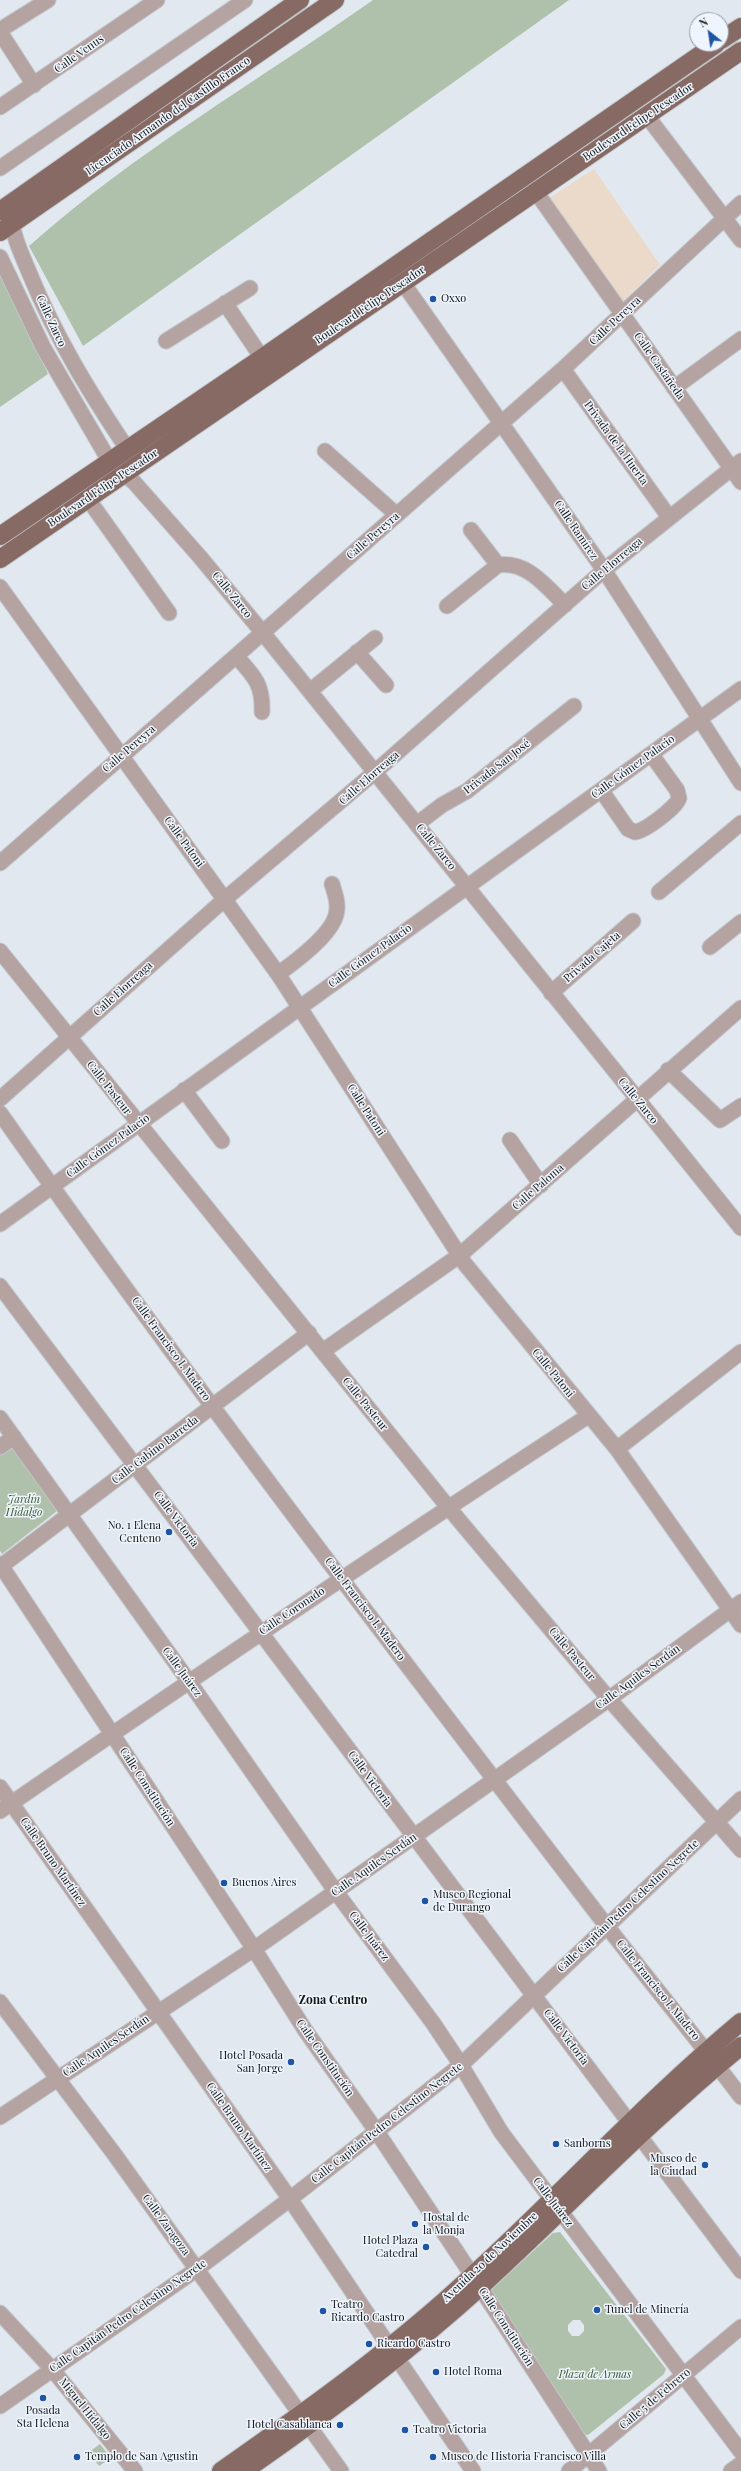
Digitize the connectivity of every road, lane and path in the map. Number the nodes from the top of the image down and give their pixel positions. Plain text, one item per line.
1 (48, 0) edge
2 (157, 0) edge
3 (245, 0) edge
4 (300, 0) edge
5 (335, 0) edge
6 (741, 27) edge
7 (1, 34) edge
8 (729, 35) edge
9 (741, 51) edge
10 (704, 52) edge
11 (34, 85) junction
12 (0, 107) edge
13 (647, 116) junction
14 (0, 168) edge
15 (536, 192) junction
16 (741, 203) edge
17 (5, 218) edge
18 (724, 218) junction
19 (741, 240) edge
20 (0, 257) edge
21 (402, 261) junction
22 (403, 283) junction
23 (250, 288) dead end
24 (225, 303) junction
25 (622, 314) junction
26 (741, 339) edge
27 (166, 341) dead end
28 (262, 358) junction
29 (563, 369) junction
30 (674, 388) junction
31 (503, 422) junction
32 (128, 450) junction
33 (325, 451) dead end
34 (736, 465) edge
35 (116, 468) junction
36 (741, 482) edge
37 (88, 499) junction
38 (397, 515) junction
39 (669, 517) junction
40 (22, 521) junction
41 (46, 528) junction
42 (471, 530) dead end
43 (0, 536) edge
44 (0, 559) edge
45 (498, 565) junction
46 (604, 570) junction
47 (0, 587) edge
48 (565, 605) junction
49 (447, 606) dead end
50 (169, 614) dead end
51 (263, 633) junction
52 (375, 638) dead end
53 (357, 652) junction
54 (236, 656) junction
55 (386, 685) dead end
56 (741, 688) edge
57 (310, 691) junction
58 (574, 706) dead end
59 (262, 712) dead end
60 (700, 718) junction
61 (651, 754) junction
62 (121, 756) junction
63 (736, 763) edge
64 (375, 772) junction
65 (741, 783) edge
66 (601, 790) junction
67 (741, 823) edge
68 (417, 824) junction
69 (0, 863) edge
70 (332, 884) dead end
71 (467, 886) junction
72 (659, 892) dead end
73 (225, 899) junction
74 (633, 921) dead end
75 (741, 922) edge
76 (710, 947) dead end
77 (0, 951) edge
78 (278, 974) junction
79 (551, 993) junction
80 (300, 1007) junction
81 (741, 1008) edge
82 (69, 1038) junction
83 (670, 1073) junction
84 (184, 1090) junction
85 (0, 1099) edge
86 (636, 1099) junction
87 (741, 1106) edge
88 (0, 1113) edge
89 (137, 1124) junction
90 (510, 1140) dead end
91 (222, 1141) dead end
92 (541, 1185) junction
93 (52, 1187) junction
94 (0, 1224) edge
95 (741, 1228) edge
96 (460, 1255) junction
97 (0, 1286) edge
98 (309, 1333) junction
99 (323, 1352) junction
100 (741, 1352) edge
101 (213, 1406) junction
102 (588, 1416) junction
103 (0, 1418) edge
104 (14, 1437) junction
105 (0, 1447) edge
106 (617, 1449) junction
107 (135, 1465) junction
108 (448, 1507) junction
109 (68, 1516) junction
110 (0, 1566) edge
111 (340, 1578) junction
112 (735, 1607) edge
113 (741, 1625) edge
114 (262, 1632) junction
115 (190, 1683) junction
116 (609, 1699) junction
117 (112, 1735) junction
118 (493, 1779) junction
119 (0, 1786) edge
120 (741, 1799) edge
121 (6, 1807) edge
122 (717, 1822) junction
123 (413, 1838) junction
124 (741, 1850) edge
125 (336, 1892) junction
126 (606, 1926) junction
127 (254, 1949) junction
128 (534, 1994) junction
129 (0, 2002) edge
130 (157, 2011) junction
131 (741, 2022) edge
132 (741, 2046) edge
133 (707, 2050) junction
134 (461, 2065) junction
135 (717, 2065) junction
136 (57, 2079) junction
137 (741, 2097) edge
138 (0, 2117) edge
139 (635, 2129) junction
140 (377, 2132) junction
141 (290, 2199) junction
142 (555, 2205) junction
143 (197, 2269) junction
144 (741, 2271) edge
145 (476, 2282) junction
146 (0, 2313) edge
147 (741, 2328) edge
148 (394, 2352) junction
149 (52, 2369) junction
150 (682, 2376) junction
151 (0, 2406) edge
152 (305, 2421) junction
153 (741, 2452) edge
154 (588, 2454) junction
155 (741, 2464) edge
156 (135, 2471) edge
157 (222, 2471) edge
158 (244, 2471) edge
159 (342, 2471) edge
160 (473, 2471) edge
161 (569, 2471) edge
162 (599, 2471) edge
163 (731, 2471) edge

1 - 7 street
2 - 11 street, Calle Venus
3 - 14 street
4 - 17 main road, Licenciado Armando del Castillo Franco
5 - 17 main road, Licenciado Armando del Castillo Franco
6 - 8 main road
7 - 11 street
9 - 13 main road, Boulevard Felipe Pescador
10 - 21 main road, Boulevard Felipe Pescador
11 - 12 street, Calle Venus
13 - 15 main road, Boulevard Felipe Pescador
13 - 18 street
15 - 22 main road, Boulevard Felipe Pescador
15 - 25 street, Calle Castañeda
16 - 18 street, Calle Pereyra
17 - 32 street, Calle Zarco
18 - 19 street
18 - 25 street, Calle Pereyra
20 - 35 street, Calle Zarco
21 - 22 main road
21 - 28 main road, Boulevard Felipe Pescador
22 - 31 street, Calle Ramírez
22 - 35 main road, Boulevard Felipe Pescador
23 - 24 street
24 - 27 street
24 - 28 street
25 - 29 street, Calle Pereyra
25 - 30 street, Calle Castañeda
26 - 30 street
28 - 32 main road, Boulevard Felipe Pescador
29 - 31 street, Calle Pereyra
29 - 39 street, Privada de la Huerta
30 - 34 street, Calle Castañeda
31 - 38 street, Calle Pereyra
31 - 46 street, Calle Ramírez
32 - 35 main road, Boulevard Felipe Pescador
33 - 38 street
34 - 36 street, Calle Castañeda
34 - 39 street, Calle Elorreaga
35 - 37 main road, Boulevard Felipe Pescador
35 - 40 main road, Boulevard Felipe Pescador
35 - 51 street, Calle Zarco
37 - 41 main road, Boulevard Felipe Pescador
37 - 50 street
38 - 51 street, Calle Pereyra
39 - 46 street, Calle Elorreaga
40 - 41 main road
40 - 43 main road, Boulevard Felipe Pescador
41 - 44 main road, Boulevard Felipe Pescador
42 - 45 street
45 - 48 street
45 - 49 street
46 - 48 street, Calle Elorreaga
46 - 60 street, Calle Ramírez
47 - 62 street, Calle Patoni
48 - 64 street, Calle Elorreaga
51 - 54 street, Calle Pereyra
51 - 57 street, Calle Zarco
52 - 53 street
53 - 55 street
53 - 57 street
54 - 59 street
54 - 62 street, Calle Pereyra
56 - 60 street, Calle Gómez Palacio
57 - 64 street, Calle Zarco
58 - 68 street, Privada San José
60 - 61 street, Calle Gómez Palacio
60 - 63 street, Calle Ramírez
61 - 66 street, Calle Gómez Palacio
61 - 66 street
62 - 69 street, Calle Pereyra
62 - 73 street, Calle Patoni
63 - 65 street, Calle Ramírez
64 - 68 street, Calle Zarco
64 - 73 street, Calle Elorreaga
66 - 71 street, Calle Gómez Palacio
67 - 72 street
68 - 71 street, Calle Zarco
70 - 78 street
71 - 79 street, Calle Zarco
71 - 80 street, Calle Gómez Palacio
73 - 78 street, Calle Patoni
73 - 82 street, Calle Elorreaga
74 - 79 street, Privada Cajeta
75 - 76 street
77 - 82 street, Calle Pasteur
78 - 80 street, Calle Patoni
79 - 86 street, Calle Zarco
80 - 84 street, Calle Gómez Palacio
80 - 96 street, Calle Patoni
81 - 83 street, Calle Paloma
82 - 85 street, Calle Elorreaga
82 - 89 street, Calle Pasteur
83 - 86 street, Calle Paloma
83 - 87 street
84 - 89 street, Calle Gómez Palacio
84 - 91 street
86 - 92 street, Calle Paloma
86 - 95 street, Calle Zarco
88 - 93 street, Calle Francisco I. Madero
89 - 93 street, Calle Gómez Palacio
89 - 98 street, Calle Pasteur
90 - 92 street
92 - 96 street, Calle Paloma
93 - 94 street, Calle Gómez Palacio
93 - 101 street, Calle Francisco I. Madero
96 - 99 street, Calle Paloma
96 - 102 street, Calle Patoni
97 - 107 street, Calle Victoria
98 - 99 street, Calle Pasteur
98 - 101 street, Calle Gabino Barreda
99 - 108 street, Calle Pasteur
100 - 106 street
101 - 107 street, Calle Gabino Barreda
101 - 111 street, Calle Francisco I. Madero
102 - 106 street, Calle Patoni
102 - 108 street, Calle Coronado
103 - 104 street, Calle Juárez
104 - 105 street
104 - 109 street, Calle Juárez
106 - 112 street, Calle Patoni
107 - 109 street, Calle Gabino Barreda
107 - 114 street, Calle Victoria
108 - 111 street, Calle Coronado
108 - 116 street, Calle Pasteur
109 - 110 street, Calle Gabino Barreda
109 - 115 street, Calle Juárez
110 - 117 street, Calle Constitución
111 - 114 street, Calle Coronado
111 - 118 street, Calle Francisco I. Madero
112 - 113 street, Calle Patoni
112 - 116 street, Calle Aquiles Serdán
114 - 115 street, Calle Coronado
114 - 123 street, Calle Victoria
115 - 117 street, Calle Coronado
115 - 125 street, Calle Juárez
116 - 118 street, Calle Aquiles Serdán
116 - 122 street, Calle Pasteur
117 - 121 street, Calle Coronado
117 - 127 street, Calle Constitución
118 - 123 street, Calle Aquiles Serdán
118 - 126 street, Calle Francisco I. Madero
119 - 121 street, Calle Bruno Martínez
120 - 122 street, Calle Capitán Pedro Celestino Negrete
121 - 130 street, Calle Bruno Martínez
122 - 124 street, Calle Pasteur
122 - 126 street, Calle Capitán Pedro Celestino Negrete
123 - 125 street, Calle Aquiles Serdán
123 - 128 street, Calle Victoria
125 - 127 street, Calle Aquiles Serdán
125 - 134 street, Calle Juárez
126 - 128 street, Calle Capitán Pedro Celestino Negrete
126 - 133 street, Calle Francisco I. Madero
127 - 130 street, Calle Aquiles Serdán
127 - 140 street, Calle Constitución
128 - 134 street, Calle Capitán Pedro Celestino Negrete
128 - 139 street, Calle Victoria
129 - 136 street, Calle Zaragoza
130 - 136 street, Calle Aquiles Serdán
130 - 141 street, Calle Bruno Martínez
131 - 133 main road, Avenida 20 de Noviembre
132 - 135 main road, Avenida 20 de Noviembre
133 - 135 street, Calle Francisco I. Madero
133 - 139 main road, Avenida 20 de Noviembre
134 - 140 street, Calle Capitán Pedro Celestino Negrete
134 - 142 street, Calle Juárez
135 - 137 street, Calle Francisco I. Madero
135 - 139 main road, Avenida 20 de Noviembre
136 - 138 street, Calle Aquiles Serdán
136 - 143 street, Calle Zaragoza
139 - 142 main road, Avenida 20 de Noviembre
139 - 144 street, Calle Victoria
140 - 141 street, Calle Capitán Pedro Celestino Negrete
140 - 145 street, Calle Constitución
141 - 143 street, Calle Capitán Pedro Celestino Negrete
141 - 148 street, Calle Bruno Martínez
142 - 145 main road, Avenida 20 de Noviembre
142 - 150 street, Calle Juárez
143 - 149 street, Calle Capitán Pedro Celestino Negrete
143 - 152 street, Calle Zaragoza
145 - 148 main road, Avenida 20 de Noviembre
145 - 154 street, Calle Constitución
146 - 149 street, Miguel Hidalgo
147 - 150 street, Calle 5 de Febrero
148 - 152 main road, Avenida 20 de Noviembre
148 - 160 street, Calle Bruno Martínez
149 - 151 street, Calle Capitán Pedro Celestino Negrete
149 - 156 street, Miguel Hidalgo
150 - 153 street, Calle Juárez
150 - 154 street, Calle 5 de Febrero
152 - 157 main road, Avenida 20 de Noviembre
152 - 158 main road, Avenida 20 de Noviembre
152 - 159 street, Calle Zaragoza
154 - 161 street, Calle 5 de Febrero
154 - 162 street, Calle Constitución
155 - 163 street

